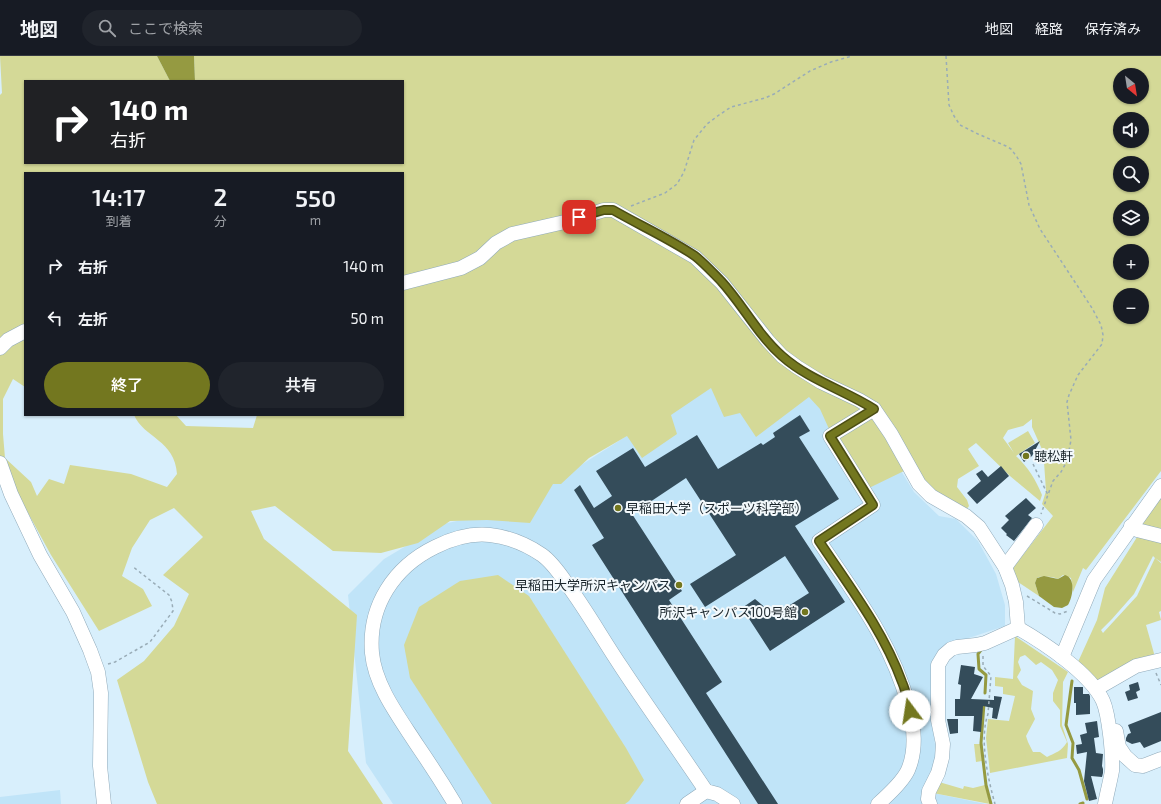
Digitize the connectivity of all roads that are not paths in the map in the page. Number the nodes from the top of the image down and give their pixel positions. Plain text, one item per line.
1 (404, 283) edge
2 (24, 332) edge
3 (0, 348) edge
4 (874, 409) junction
5 (0, 463) edge
6 (1161, 486) edge
7 (1036, 525) road end
8 (1131, 526) junction
9 (1161, 536) edge
10 (1005, 567) junction
11 (1018, 628) junction
12 (1062, 657) junction
13 (1161, 660) edge
14 (1099, 687) junction
15 (1161, 759) edge
16 (706, 790) junction
17 (104, 804) edge
18 (456, 804) edge
19 (687, 804) edge
20 (733, 804) edge
21 (878, 804) edge
22 (930, 804) edge
23 (1105, 804) edge

1 - 4 street
2 - 3 street
4 - 10 street
4 - 21 street
5 - 17 street
6 - 8 street
7 - 10 street
8 - 9 street
8 - 12 street
10 - 11 street
11 - 12 street
11 - 22 street
12 - 14 street
13 - 14 street
14 - 15 street
14 - 23 street
16 - 18 street
16 - 19 street
16 - 20 street

